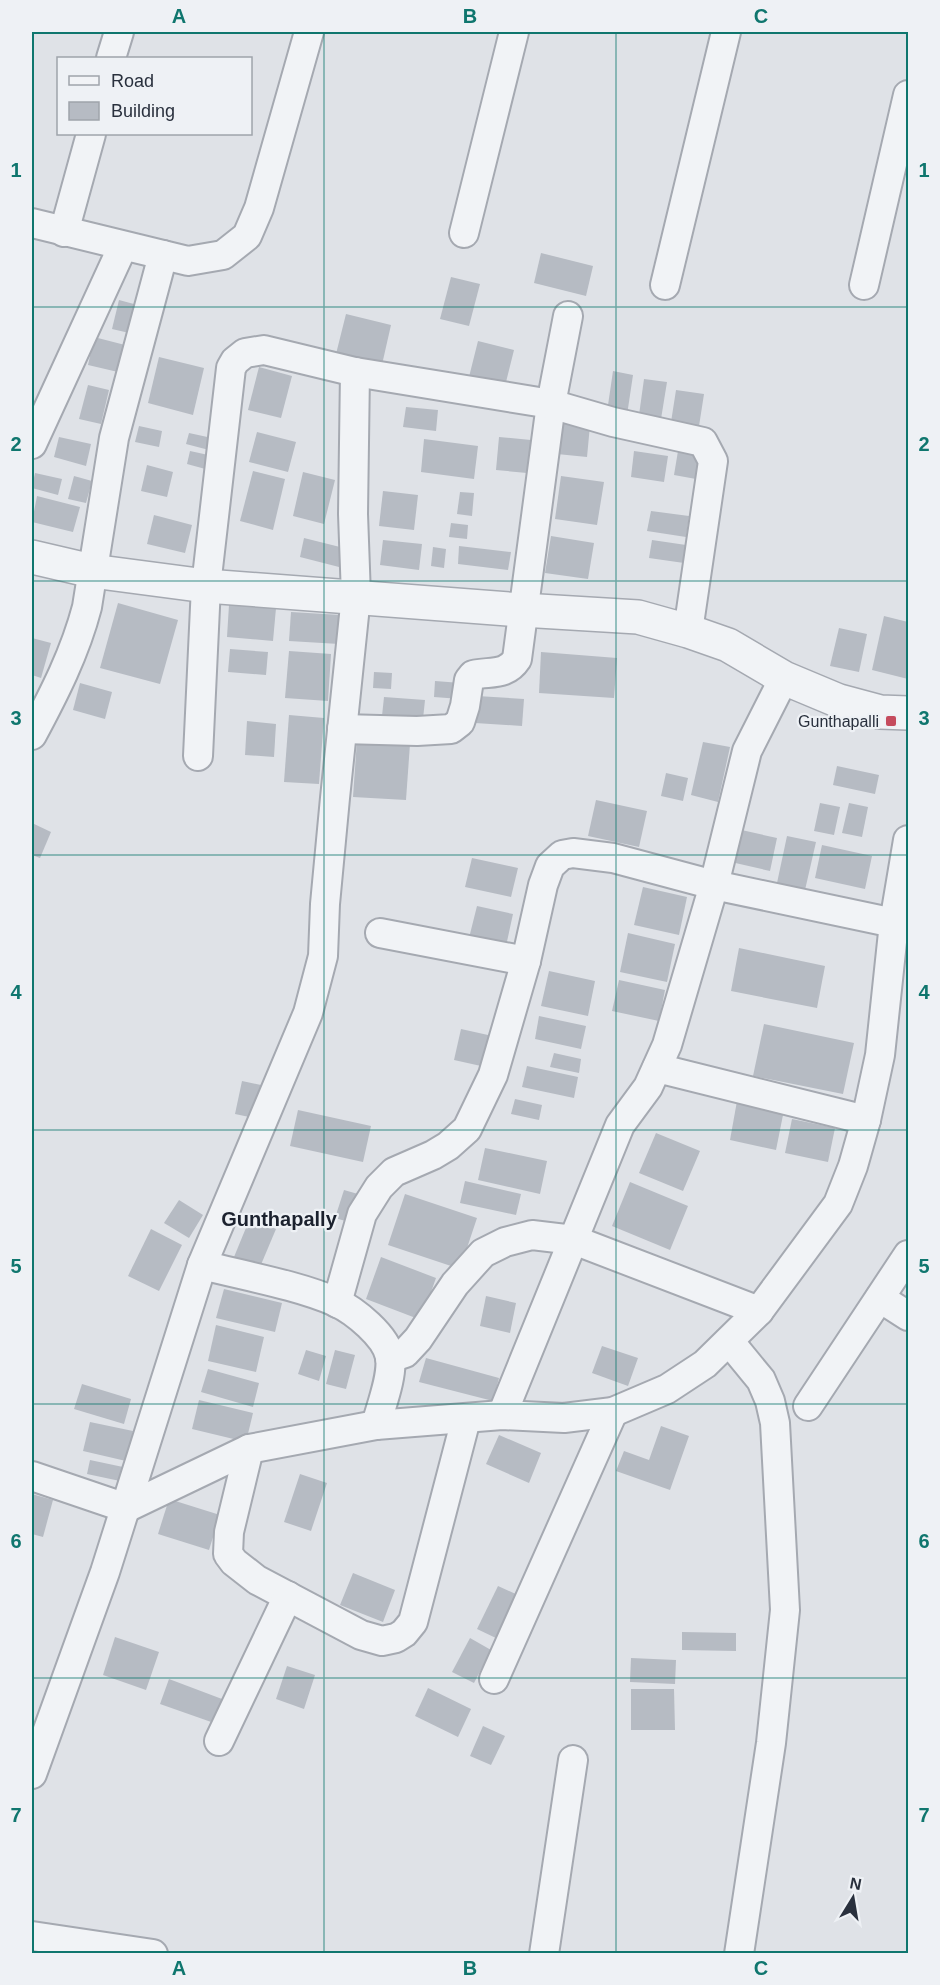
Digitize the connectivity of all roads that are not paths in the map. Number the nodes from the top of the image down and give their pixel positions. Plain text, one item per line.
1 (118, 32) edge
2 (309, 32) edge
3 (514, 32) edge
4 (726, 32) edge
5 (111, 57) edge
6 (909, 95) edge
7 (91, 135) edge
8 (32, 223) edge
9 (64, 232) junction
10 (464, 232) dead end
11 (123, 246) junction
12 (163, 255) junction
13 (665, 285) dead end
14 (864, 285) dead end
15 (568, 316) dead end
16 (355, 372) junction
17 (551, 404) junction
18 (32, 444) edge
19 (32, 557) edge
20 (92, 571) junction
21 (206, 586) junction
22 (356, 596) junction
23 (522, 610) junction
24 (688, 631) junction
25 (782, 676) junction
26 (909, 713) edge
27 (342, 729) junction
28 (32, 735) edge
29 (198, 756) dead end
30 (909, 840) edge
31 (714, 885) junction
32 (894, 923) junction
33 (380, 933) dead end
34 (526, 961) junction
35 (657, 1068) junction
36 (866, 1120) junction
37 (574, 1240) junction
38 (909, 1255) edge
39 (202, 1265) junction
40 (880, 1298) junction
41 (337, 1303) junction
42 (759, 1311) junction
43 (909, 1316) edge
44 (729, 1341) junction
45 (390, 1358) junction
46 (808, 1406) dead end
47 (613, 1412) junction
48 (502, 1415) junction
49 (466, 1419) junction
50 (376, 1425) junction
51 (249, 1449) junction
52 (32, 1476) edge
53 (126, 1508) junction
54 (288, 1596) junction
55 (494, 1679) dead end
56 (219, 1741) dead end
57 (573, 1760) dead end
58 (32, 1774) edge
59 (32, 1936) edge
60 (153, 1953) edge
61 (543, 1953) edge
62 (740, 1953) edge

1 - 5 street
2 - 12 street
3 - 10 street
4 - 13 street
6 - 14 street
7 - 9 street
8 - 9 street
9 - 11 street
11 - 12 street
11 - 18 street
12 - 20 street
15 - 17 street
16 - 17 street
16 - 21 street
16 - 22 street
17 - 23 street
17 - 24 street
19 - 20 street
20 - 21 street
20 - 28 street
21 - 22 street
21 - 29 street
22 - 23 street
22 - 27 street
23 - 24 street
23 - 27 street
24 - 25 street
25 - 26 street
25 - 31 street
27 - 39 street
30 - 32 street
31 - 32 street
31 - 34 street
31 - 35 street
32 - 36 street
33 - 34 street
34 - 41 street
35 - 36 street
35 - 37 street
36 - 42 street
37 - 42 street
37 - 45 street
37 - 48 street
38 - 40 street
39 - 41 street
39 - 53 street
40 - 43 street
40 - 46 street
41 - 45 street
42 - 44 street
44 - 47 street
44 - 62 street
45 - 50 street
47 - 48 street
47 - 55 street
48 - 49 street
49 - 50 street
49 - 54 street
50 - 51 street
51 - 53 street
51 - 54 street
52 - 53 street
53 - 58 street
54 - 56 street
57 - 61 street
59 - 60 street

